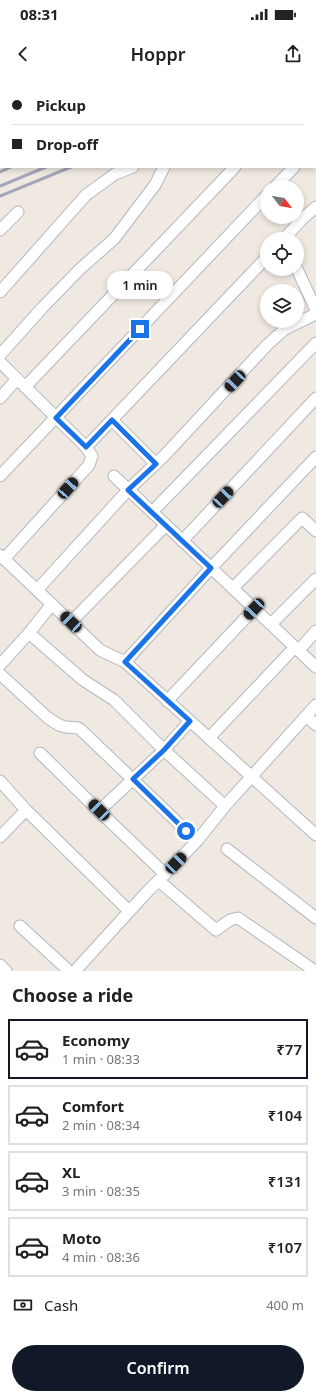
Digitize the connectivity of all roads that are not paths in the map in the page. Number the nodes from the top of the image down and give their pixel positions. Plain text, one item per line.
1 (130, 168) edge
2 (164, 168) edge
3 (233, 168) edge
4 (293, 168) edge
5 (282, 180) edge
6 (260, 202) edge
7 (316, 207) edge
8 (18, 212) dead end
9 (0, 230) edge
10 (290, 232) edge
11 (260, 264) edge
12 (300, 276) edge
13 (0, 292) edge
14 (316, 310) edge
15 (316, 314) edge
16 (316, 343) edge
17 (0, 355) edge
18 (0, 362) edge
19 (21, 383) junction
20 (0, 398) edge
21 (316, 398) edge
22 (56, 418) junction
23 (112, 420) junction
24 (86, 447) junction
25 (316, 457) edge
26 (156, 464) junction
27 (0, 476) edge
28 (114, 476) dead end
29 (128, 490) junction
30 (152, 512) junction
31 (166, 526) junction
32 (316, 530) edge
33 (182, 541) junction
34 (2, 557) edge
35 (211, 568) junction
36 (316, 579) edge
37 (233, 588) junction
38 (37, 590) junction
39 (52, 604) junction
40 (254, 609) junction
41 (71, 622) junction
42 (271, 624) junction
43 (316, 631) edge
44 (29, 633) junction
45 (297, 649) junction
46 (125, 662) junction
47 (0, 665) edge
48 (316, 667) edge
49 (0, 674) edge
50 (167, 701) junction
51 (316, 705) edge
52 (306, 716) junction
53 (190, 721) junction
54 (316, 725) edge
55 (208, 738) junction
56 (164, 750) junction
57 (40, 753) dead end
58 (252, 777) junction
59 (133, 779) junction
60 (0, 781) edge
61 (225, 806) junction
62 (26, 810) junction
63 (99, 810) junction
64 (316, 835) edge
65 (0, 837) edge
66 (196, 841) junction
67 (227, 849) dead end
68 (162, 877) junction
69 (129, 911) junction
70 (316, 918) edge
71 (20, 926) dead end
72 (0, 965) edge
73 (6, 971) edge
74 (69, 971) edge
75 (75, 971) edge
76 (315, 971) edge

1 - 13 street
2 - 17 street
3 - 19 street
4 - 5 street
6 - 22 street
7 - 10 street
8 - 9 street
11 - 23 street
12 - 14 street
15 - 26 street
16 - 30 street
18 - 19 street
19 - 20 street
19 - 22 street
21 - 33 street
22 - 24 street
22 - 27 street
23 - 24 street
23 - 26 street
24 - 34 street
25 - 35 street
26 - 29 street
28 - 29 street
29 - 30 street
29 - 38 street
30 - 31 street
31 - 33 street
31 - 41 street
32 - 37 street
33 - 35 street
34 - 38 street
35 - 37 street
35 - 46 street
36 - 42 street
37 - 40 street
38 - 39 street
39 - 41 street
39 - 44 street
40 - 42 street
40 - 50 street
41 - 46 street
42 - 45 street
43 - 45 street
44 - 47 street
44 - 56 street
45 - 48 street
45 - 55 street
46 - 50 street
49 - 59 street
50 - 53 street
51 - 52 street
52 - 54 street
52 - 58 street
53 - 55 street
53 - 56 street
55 - 58 street
56 - 59 street
56 - 61 street
57 - 63 street
58 - 61 street
58 - 64 street
59 - 63 street
59 - 66 street
60 - 62 street
61 - 66 street
62 - 65 street
62 - 69 street
63 - 68 street
66 - 68 street
67 - 70 street
68 - 69 street
68 - 76 street
69 - 75 street
71 - 74 street
72 - 73 street

